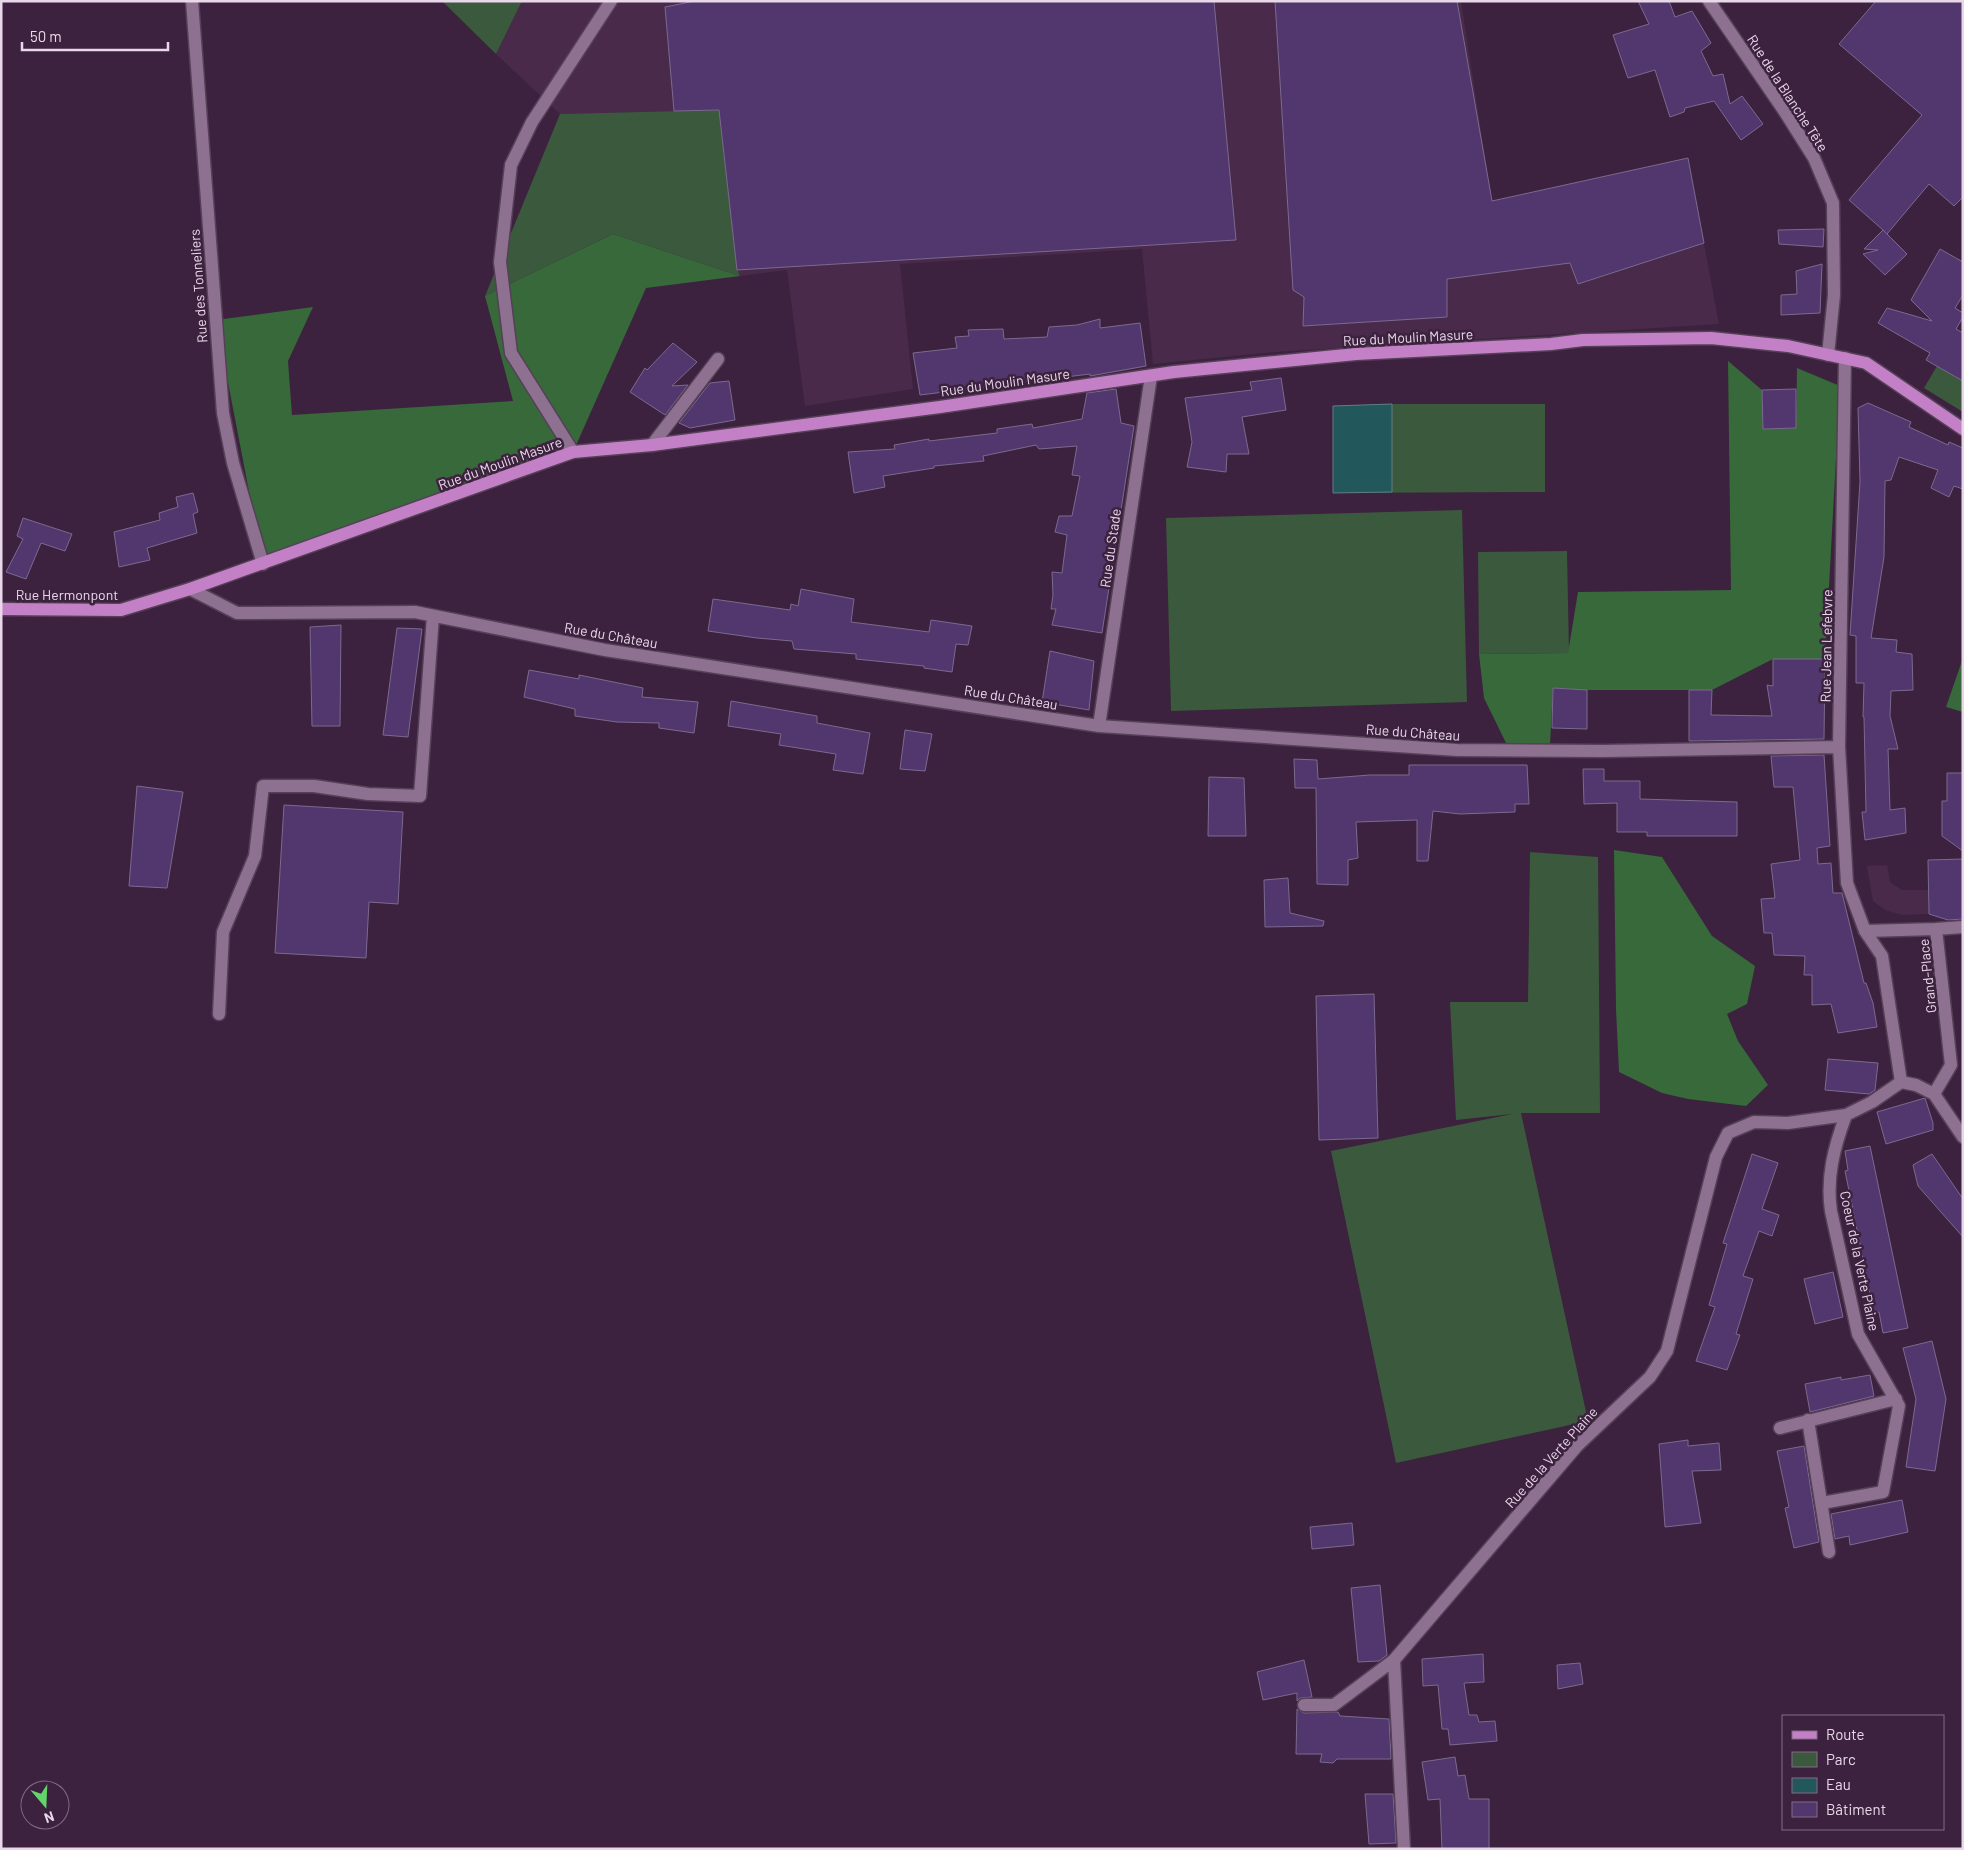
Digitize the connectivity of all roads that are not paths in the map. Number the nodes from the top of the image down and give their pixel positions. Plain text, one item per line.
1 (192, 1) edge
2 (611, 1) edge
3 (1709, 1) edge
4 (1828, 354) junction
5 (1845, 358) junction
6 (718, 359) dead end
7 (1151, 376) junction
8 (1963, 429) edge
9 (652, 446) junction
10 (573, 452) junction
11 (263, 564) junction
12 (190, 589) junction
13 (1, 609) edge
14 (433, 616) junction
15 (1099, 726) junction
16 (1839, 747) junction
17 (1963, 927) edge
18 (1936, 929) junction
19 (1865, 931) junction
20 (218, 1014) dead end
21 (1900, 1082) junction
22 (1934, 1094) junction
23 (1846, 1115) junction
24 (1963, 1137) edge
25 (1896, 1399) junction
26 (1808, 1420) junction
27 (1780, 1428) dead end
28 (1822, 1503) junction
29 (1829, 1552) dead end
30 (1394, 1660) junction
31 (1304, 1705) dead end
32 (1404, 1849) edge

1 - 11 street, Rue des Tonneliers
2 - 10 street
3 - 4 street, Rue de la Blanche Tête
4 - 5 main road, Rue du Moulin Masure
4 - 7 main road, Rue du Moulin Masure
5 - 8 main road, Rue du Moulin Masure
5 - 16 street, Rue Jean Lefebvre
6 - 9 street
7 - 9 main road, Rue du Moulin Masure
7 - 15 street, Rue du Stade
9 - 10 main road, Rue du Moulin Masure
10 - 11 main road, Rue du Moulin Masure
11 - 12 main road, Rue du Moulin Masure
12 - 13 main road, Rue Hermonpont
12 - 14 street, Rue du Château
14 - 15 street, Rue du Château
14 - 20 street
15 - 16 street, Rue du Château
16 - 19 street, Rue Jean Lefebvre
17 - 18 street
18 - 19 street, Grand-Place
18 - 22 street, Grand-Place
19 - 21 street
21 - 22 street
21 - 23 street, Rue de la Verte Plaine
22 - 24 street
23 - 25 street, Coeur de la Verte Plaine
23 - 30 street, Rue de la Verte Plaine
25 - 26 street
25 - 28 street
26 - 27 street
26 - 28 street
28 - 29 street
30 - 31 street, Rue de la Verte Plaine
30 - 32 street

